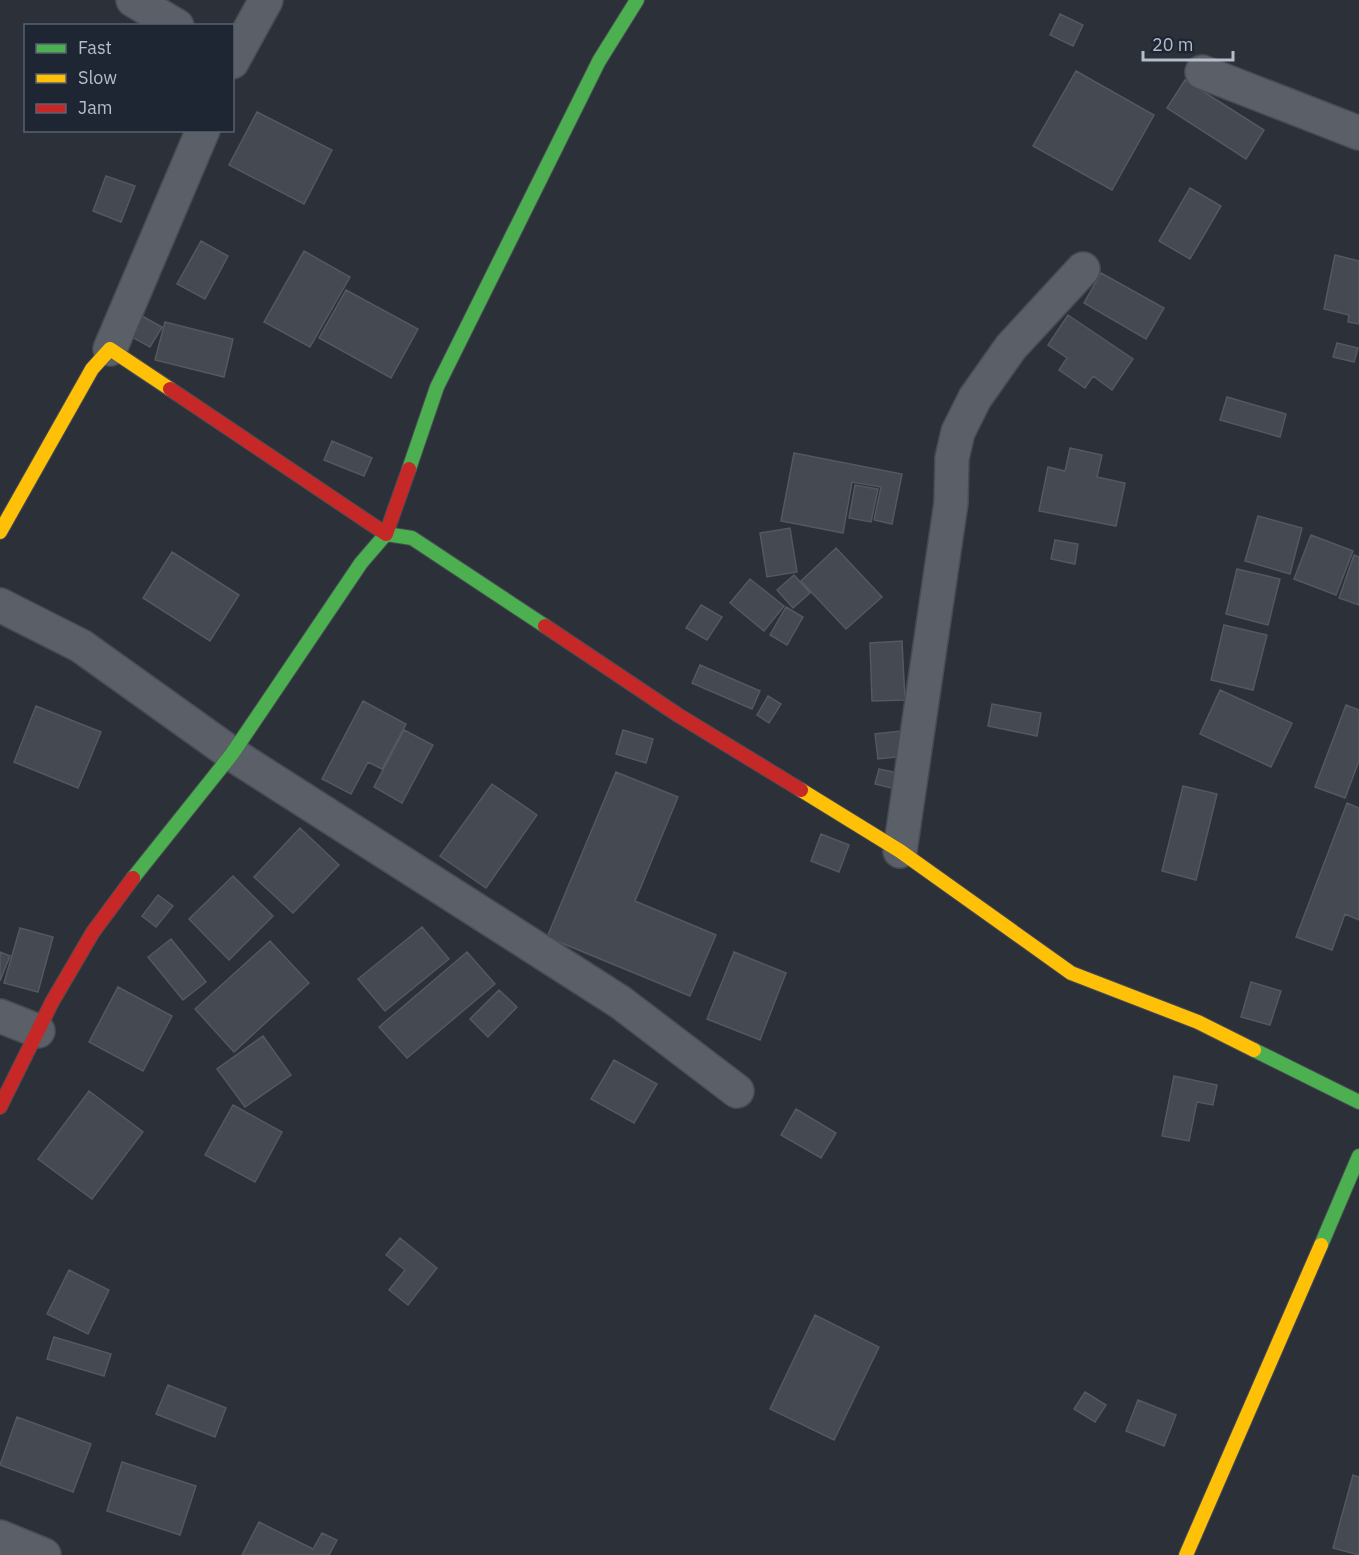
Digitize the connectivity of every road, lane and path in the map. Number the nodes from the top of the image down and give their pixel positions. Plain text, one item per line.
1 (133, 0) edge
2 (267, 0) edge
3 (636, 0) edge
4 (174, 24) edge
5 (234, 57) edge
6 (1203, 72) dead end
7 (202, 132) edge
8 (1359, 133) edge
9 (1083, 269) dead end
10 (110, 349) junction
11 (0, 532) edge
12 (386, 534) junction
13 (0, 605) edge
14 (232, 754) junction
15 (900, 851) junction
16 (0, 1016) edge
17 (38, 1031) junction
18 (737, 1091) dead end
19 (1359, 1102) edge
20 (0, 1107) edge
21 (1359, 1156) edge
22 (0, 1537) edge
23 (44, 1555) edge
24 (1186, 1555) edge

1 - 4 street
2 - 5 street
3 - 12 street
6 - 8 street
7 - 10 street
9 - 15 street
10 - 11 street
10 - 12 street
12 - 14 street
12 - 15 street
13 - 14 street
14 - 17 street
14 - 18 street
15 - 19 street
16 - 17 street
17 - 20 street
21 - 24 street
22 - 23 street

